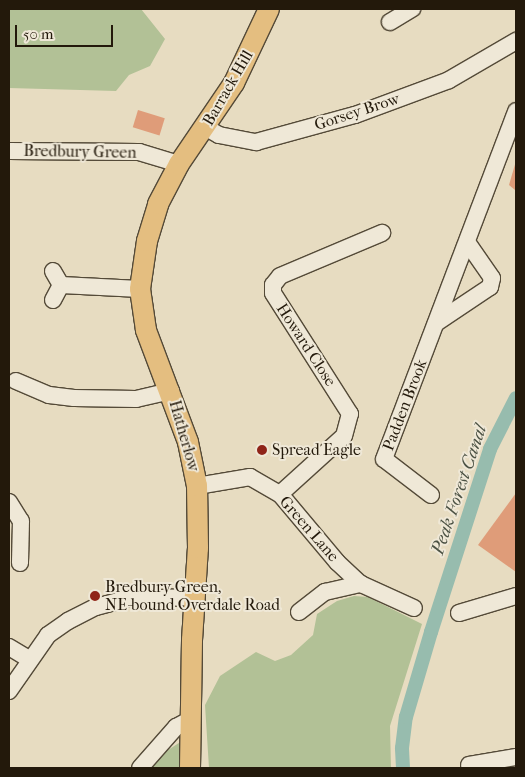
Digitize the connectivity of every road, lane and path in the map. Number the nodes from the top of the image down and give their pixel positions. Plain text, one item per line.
1 (269, 9) edge
2 (412, 9) edge
3 (390, 22) dead end
4 (516, 35) edge
5 (510, 45) edge
6 (516, 111) edge
7 (205, 127) junction
8 (511, 142) edge
9 (9, 151) edge
10 (179, 164) junction
11 (382, 233) dead end
12 (467, 242) junction
13 (140, 289) junction
14 (53, 300) dead end
15 (436, 323) junction
16 (16, 381) dead end
17 (171, 392) junction
18 (197, 486) junction
19 (280, 494) junction
20 (431, 495) dead end
21 (9, 502) edge
22 (20, 563) dead end
23 (361, 584) junction
24 (516, 596) edge
25 (194, 597) junction
26 (414, 608) dead end
27 (299, 612) dead end
28 (459, 613) dead end
29 (9, 647) edge
30 (29, 659) junction
31 (9, 691) edge
32 (189, 720) junction
33 (516, 757) edge
34 (469, 765) dead end
35 (140, 768) edge
36 (190, 768) edge

1 - 7 main road, Barrack Hill
2 - 3 street
4 - 5 street, Gorsey Brow
5 - 7 street, Gorsey Brow
6 - 8 street, Padden Brook
7 - 10 main road, Barrack Hill
8 - 12 street, Padden Brook
9 - 10 street, Bredbury Green
10 - 13 main road, Hatherlow
11 - 19 street, Howard Close
12 - 15 street, Padden Brook
12 - 15 street
13 - 14 street
13 - 17 main road, Hatherlow
15 - 20 street, Padden Brook
16 - 17 street
17 - 18 main road, Hatherlow
18 - 19 street, Green Lane
18 - 25 main road, Hatherlow
19 - 23 street, Green Lane
21 - 22 street
23 - 26 street, Green Lane
23 - 27 street
24 - 28 street
25 - 30 street
25 - 32 main road, Hatherlow
29 - 30 street
30 - 31 street
32 - 35 street
32 - 36 main road, Hatherlow
33 - 34 street

